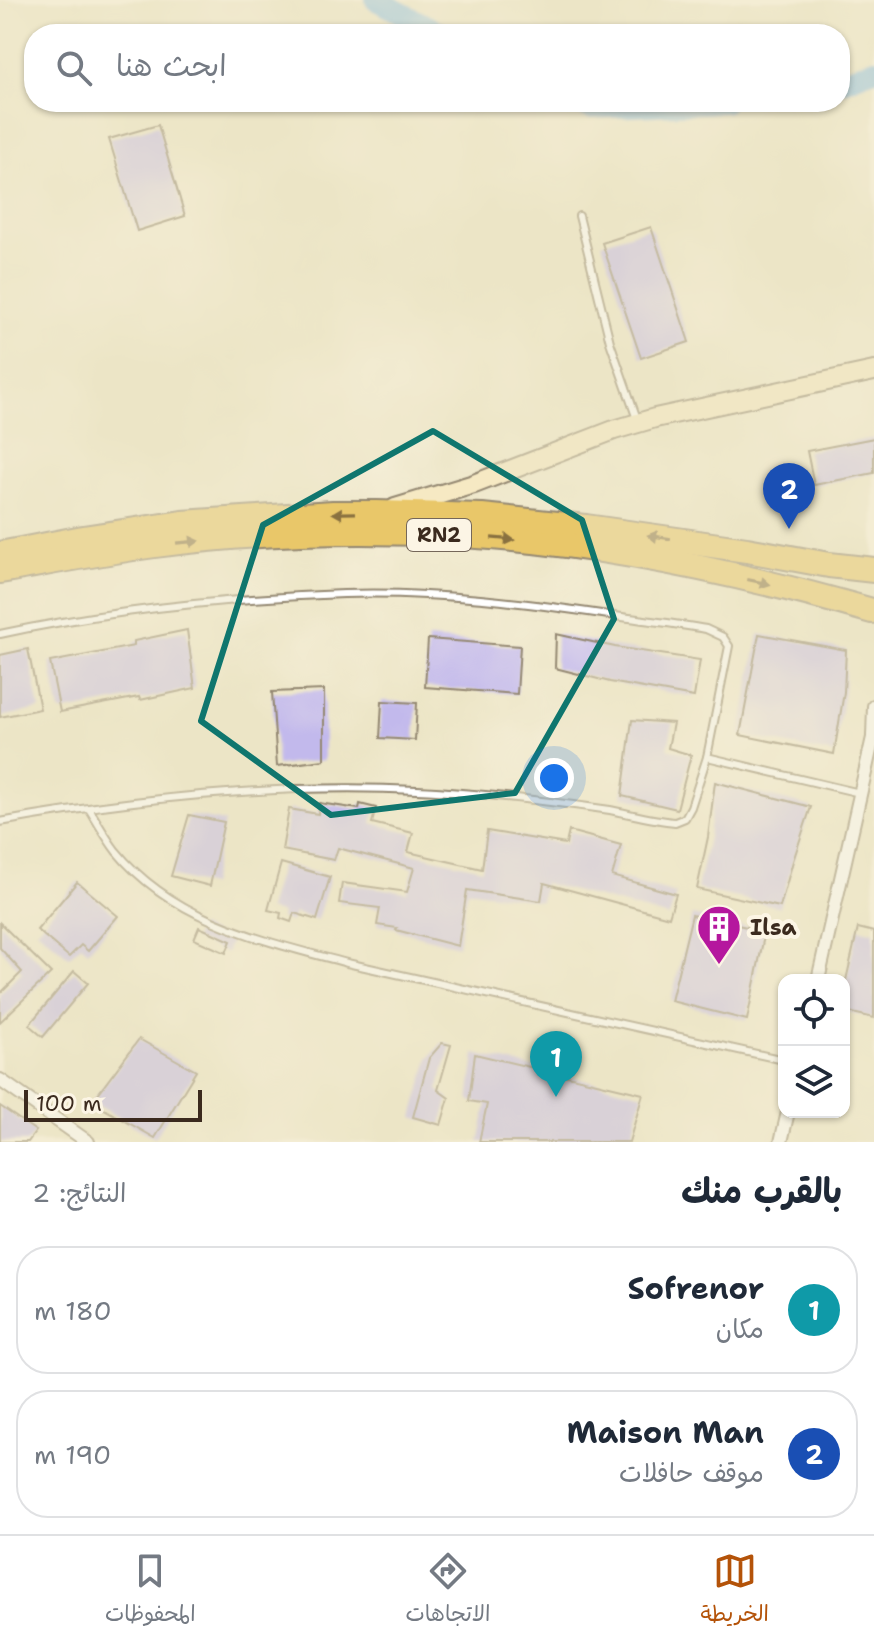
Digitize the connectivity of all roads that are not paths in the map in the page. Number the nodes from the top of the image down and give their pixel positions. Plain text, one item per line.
1 (579, 216) dead end
2 (872, 372) edge
3 (638, 423) junction
4 (377, 513) junction
5 (0, 554) edge
6 (874, 570) edge
7 (0, 571) edge
8 (874, 580) edge
9 (873, 613) edge
10 (0, 634) edge
11 (874, 706) edge
12 (873, 735) edge
13 (707, 757) junction
14 (860, 793) junction
15 (89, 809) junction
16 (0, 822) edge
17 (819, 974) edge
18 (778, 1059) edge
19 (0, 1080) edge
20 (787, 1118) edge
21 (88, 1142) edge
22 (781, 1142) edge

1 - 3 lane
2 - 3 street
3 - 4 street
4 -> 5 highway, RN2
6 -> 4 highway, RN2
7 -> 9 highway, RN2
8 - 9 highway, RN2
10 - 13 lane
11 - 12 street
12 - 14 street
13 - 14 lane
13 - 15 lane
14 - 17 street
15 - 16 lane
15 - 18 lane
19 - 21 street
20 - 22 street

